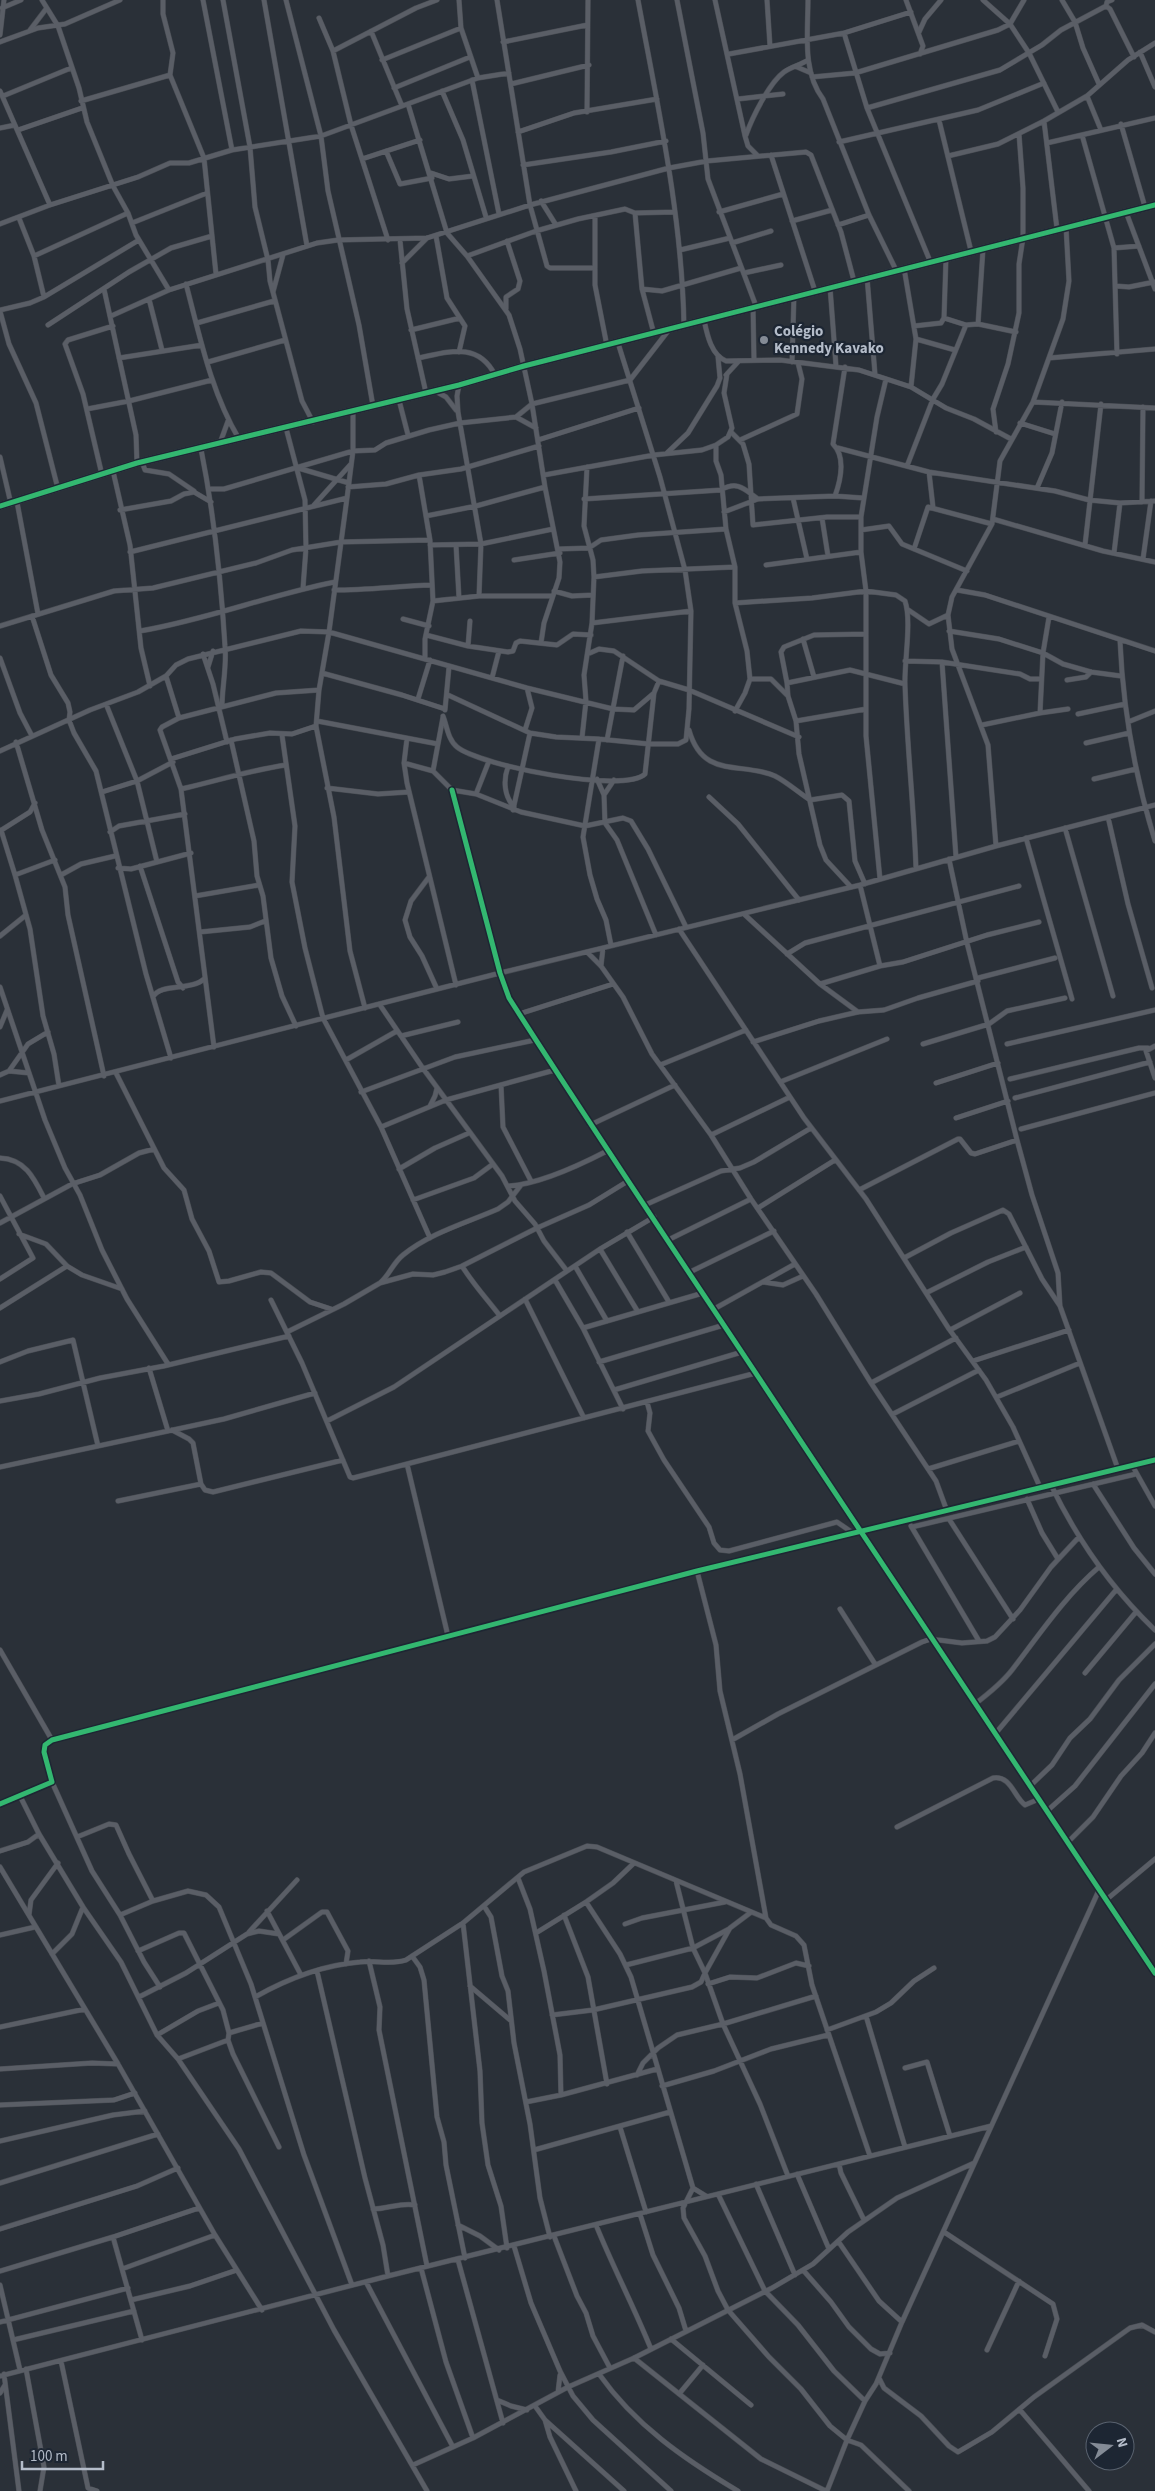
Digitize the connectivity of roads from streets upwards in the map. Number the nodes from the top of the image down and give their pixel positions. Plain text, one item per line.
1 (4, 0) edge
2 (21, 0) edge
3 (42, 0) edge
4 (120, 0) edge
5 (163, 0) edge
6 (203, 0) edge
7 (223, 0) edge
8 (264, 0) edge
9 (286, 0) edge
10 (437, 0) edge
11 (459, 0) edge
12 (497, 0) edge
13 (588, 0) edge
14 (638, 0) edge
15 (677, 0) edge
16 (715, 0) edge
17 (766, 0) edge
18 (808, 0) edge
19 (906, 0) edge
20 (941, 0) edge
21 (983, 0) edge
22 (1024, 0) edge
23 (1112, 0) edge
24 (1064, 1) edge
25 (1106, 6) junction
26 (2, 8) junction
27 (46, 9) junction
28 (911, 12) junction
29 (319, 18) dead end
30 (1075, 22) junction
31 (1010, 24) junction
32 (587, 25) junction
33 (58, 26) junction
34 (461, 28) junction
35 (30, 30) junction
36 (371, 31) junction
37 (919, 32) junction
38 (844, 33) junction
39 (0, 35) edge
40 (808, 41) junction
41 (0, 42) edge
42 (504, 42) junction
43 (1155, 43) edge
44 (770, 46) junction
45 (923, 46) junction
46 (333, 51) junction
47 (930, 52) junction
48 (1140, 52) junction
49 (1029, 53) junction
50 (729, 54) junction
51 (920, 54) junction
52 (470, 57) junction
53 (1134, 57) junction
54 (382, 60) junction
55 (808, 60) junction
56 (589, 65) junction
57 (797, 67) junction
58 (71, 68) junction
59 (509, 73) junction
60 (855, 73) junction
61 (170, 75) junction
62 (812, 75) junction
63 (478, 78) junction
64 (472, 80) junction
65 (1044, 83) junction
66 (511, 84) junction
67 (1099, 84) junction
68 (1155, 87) edge
69 (394, 88) junction
70 (0, 91) edge
71 (442, 91) junction
72 (783, 94) dead end
73 (3, 96) junction
74 (767, 96) junction
75 (1087, 96) junction
76 (657, 99) junction
77 (738, 99) junction
78 (81, 100) junction
79 (408, 104) junction
80 (402, 106) junction
81 (82, 108) junction
82 (867, 108) junction
83 (587, 112) junction
84 (1058, 112) junction
85 (1155, 118) edge
86 (939, 120) junction
87 (1044, 121) junction
88 (1121, 124) junction
89 (351, 125) junction
90 (16, 127) junction
91 (0, 128) edge
92 (1101, 130) junction
93 (518, 132) junction
94 (877, 132) junction
95 (1019, 134) junction
96 (1082, 135) junction
97 (321, 136) junction
98 (745, 136) junction
99 (290, 140) junction
100 (420, 140) junction
101 (666, 141) junction
102 (840, 142) junction
103 (1047, 144) junction
104 (748, 146) junction
105 (250, 147) junction
106 (232, 150) junction
107 (386, 152) junction
108 (758, 156) junction
109 (771, 156) junction
110 (948, 156) junction
111 (204, 158) junction
112 (744, 158) junction
113 (362, 159) junction
114 (707, 161) junction
115 (523, 165) junction
116 (669, 168) junction
117 (431, 175) junction
118 (473, 176) junction
119 (113, 186) junction
120 (207, 193) junction
121 (782, 194) junction
122 (541, 201) junction
123 (530, 204) junction
124 (1155, 204) edge
125 (50, 205) junction
126 (1145, 207) junction
127 (832, 210) junction
128 (635, 212) junction
129 (676, 212) junction
130 (719, 212) junction
131 (1126, 212) junction
132 (128, 213) junction
133 (499, 214) junction
134 (869, 215) junction
135 (596, 216) junction
136 (1107, 217) junction
137 (19, 218) junction
138 (486, 218) junction
139 (792, 221) junction
140 (132, 223) junction
141 (0, 224) edge
142 (838, 224) junction
143 (556, 225) junction
144 (1066, 227) junction
145 (1058, 229) junction
146 (536, 231) junction
147 (772, 231) dead end
148 (447, 232) junction
149 (212, 236) junction
150 (436, 236) junction
151 (427, 238) junction
152 (1023, 238) junction
153 (139, 240) junction
154 (338, 240) junction
155 (388, 240) junction
156 (400, 240) junction
157 (507, 241) junction
158 (731, 241) junction
159 (307, 246) junction
160 (1139, 246) junction
161 (983, 248) junction
162 (1114, 248) junction
163 (680, 250) junction
164 (971, 251) junction
165 (283, 255) junction
166 (34, 256) junction
167 (467, 256) junction
168 (946, 257) junction
169 (152, 260) junction
170 (268, 260) junction
171 (930, 261) junction
172 (402, 264) junction
173 (781, 265) dead end
174 (594, 268) junction
175 (741, 268) junction
176 (904, 268) junction
177 (896, 270) junction
178 (216, 274) junction
179 (744, 274) junction
180 (867, 277) junction
181 (854, 281) junction
182 (1154, 282) edge
183 (186, 284) junction
184 (683, 284) junction
185 (1116, 286) junction
186 (830, 287) junction
187 (642, 289) junction
188 (1155, 289) edge
189 (104, 290) junction
190 (169, 290) junction
191 (816, 291) junction
192 (273, 293) junction
193 (794, 296) junction
194 (44, 297) junction
195 (148, 299) junction
196 (274, 301) junction
197 (755, 306) junction
198 (506, 309) junction
199 (0, 310) edge
200 (110, 316) junction
201 (460, 318) junction
202 (944, 318) junction
203 (704, 320) junction
204 (197, 323) junction
205 (48, 324) dead end
206 (966, 324) junction
207 (978, 324) junction
208 (113, 326) junction
209 (684, 326) junction
210 (914, 326) junction
211 (411, 330) junction
212 (668, 331) junction
213 (1016, 332) junction
214 (654, 334) junction
215 (285, 340) junction
216 (916, 340) junction
217 (618, 343) junction
218 (202, 345) junction
219 (607, 346) junction
220 (162, 350) junction
221 (955, 350) junction
222 (1155, 350) edge
223 (459, 352) junction
224 (1117, 354) junction
225 (718, 356) junction
226 (120, 358) junction
227 (418, 358) junction
228 (1049, 358) junction
229 (754, 360) junction
230 (208, 362) junction
231 (738, 362) junction
232 (792, 362) junction
233 (798, 363) junction
234 (524, 366) junction
235 (836, 366) junction
236 (845, 366) junction
237 (727, 374) junction
238 (875, 374) junction
239 (495, 375) junction
240 (720, 378) junction
241 (886, 379) junction
242 (212, 380) junction
243 (630, 380) junction
244 (459, 386) junction
245 (911, 387) junction
246 (436, 391) junction
247 (426, 393) junction
248 (933, 399) junction
249 (399, 400) junction
250 (129, 401) junction
251 (1033, 402) junction
252 (1062, 402) junction
253 (532, 404) junction
254 (1101, 404) junction
255 (373, 406) junction
256 (1143, 407) junction
257 (639, 408) junction
258 (1155, 408) edge
259 (87, 409) junction
260 (353, 410) junction
261 (458, 412) junction
262 (516, 416) junction
263 (228, 421) junction
264 (313, 422) junction
265 (460, 423) junction
266 (1020, 423) junction
267 (286, 428) junction
268 (536, 428) junction
269 (731, 432) junction
270 (996, 432) junction
271 (1055, 434) junction
272 (408, 435) junction
273 (1011, 439) junction
274 (239, 440) junction
275 (742, 442) junction
276 (538, 443) junction
277 (220, 445) junction
278 (716, 445) junction
279 (838, 448) junction
280 (201, 449) junction
281 (352, 451) junction
282 (666, 454) junction
283 (654, 455) junction
284 (0, 457) edge
285 (871, 457) junction
286 (140, 463) junction
287 (351, 464) junction
288 (907, 466) junction
289 (469, 467) junction
290 (587, 467) junction
291 (297, 468) junction
292 (113, 471) junction
293 (929, 472) junction
294 (102, 475) junction
295 (419, 475) junction
296 (544, 475) junction
297 (335, 481) junction
298 (998, 482) junction
299 (349, 485) junction
300 (545, 487) junction
301 (1036, 488) junction
302 (58, 489) junction
303 (208, 489) junction
304 (721, 490) junction
305 (194, 492) junction
306 (665, 494) junction
307 (751, 494) junction
308 (835, 496) junction
309 (347, 498) junction
310 (584, 498) junction
311 (793, 498) junction
312 (863, 498) junction
313 (758, 499) junction
314 (1089, 500) junction
315 (752, 501) junction
316 (1153, 501) edge
317 (211, 502) junction
318 (1142, 502) junction
319 (14, 503) junction
320 (1120, 503) junction
321 (314, 505) junction
322 (0, 506) edge
323 (476, 506) junction
324 (305, 507) junction
325 (933, 508) junction
326 (120, 510) junction
327 (724, 512) junction
328 (426, 516) junction
329 (861, 517) junction
330 (822, 518) junction
331 (798, 521) junction
332 (993, 521) junction
333 (553, 529) junction
334 (726, 529) junction
335 (216, 530) junction
336 (861, 530) junction
337 (676, 531) junction
338 (341, 542) junction
339 (430, 543) junction
340 (482, 544) junction
341 (456, 545) junction
342 (1084, 546) junction
343 (306, 548) junction
344 (589, 548) junction
345 (914, 548) junction
346 (560, 551) junction
347 (130, 552) junction
348 (861, 552) junction
349 (1114, 553) junction
350 (828, 556) junction
351 (807, 559) junction
352 (1143, 559) junction
353 (514, 560) dead end
354 (1155, 562) edge
355 (766, 565) dead end
356 (735, 567) junction
357 (219, 570) junction
358 (685, 570) junction
359 (967, 571) junction
360 (594, 577) junction
361 (335, 582) junction
362 (432, 585) junction
363 (303, 588) junction
364 (133, 589) junction
365 (334, 590) junction
366 (956, 590) junction
367 (554, 591) junction
368 (866, 591) junction
369 (593, 595) junction
370 (479, 596) junction
371 (552, 596) junction
372 (459, 598) junction
373 (434, 601) junction
374 (735, 603) junction
375 (907, 609) junction
376 (221, 610) junction
377 (691, 611) junction
378 (38, 614) junction
379 (948, 615) junction
380 (32, 616) junction
381 (1049, 618) junction
382 (403, 619) dead end
383 (470, 621) dead end
384 (592, 623) junction
385 (0, 626) edge
386 (429, 626) junction
387 (949, 630) junction
388 (140, 631) junction
389 (329, 632) junction
390 (866, 634) junction
391 (426, 635) junction
392 (591, 635) junction
393 (803, 639) junction
394 (1120, 641) junction
395 (590, 643) junction
396 (541, 644) junction
397 (468, 646) junction
398 (226, 648) junction
399 (600, 649) junction
400 (213, 651) junction
401 (1155, 651) edge
402 (500, 652) junction
403 (590, 653) junction
404 (1043, 653) junction
405 (203, 654) junction
406 (623, 656) junction
407 (0, 658) edge
408 (428, 659) junction
409 (905, 662) junction
410 (942, 662) junction
411 (449, 666) junction
412 (958, 666) junction
413 (207, 669) junction
414 (1091, 672) junction
415 (322, 673) junction
416 (865, 675) junction
417 (166, 676) junction
418 (1121, 676) junction
419 (814, 677) junction
420 (492, 678) junction
421 (750, 679) junction
422 (1041, 679) junction
423 (1067, 680) dead end
424 (658, 681) junction
425 (787, 683) junction
426 (905, 684) junction
427 (150, 686) junction
428 (527, 688) junction
429 (319, 690) junction
430 (689, 690) junction
431 (654, 693) junction
432 (788, 696) junction
433 (447, 697) junction
434 (418, 699) junction
435 (586, 701) junction
436 (106, 704) junction
437 (1125, 704) junction
438 (435, 706) junction
439 (220, 708) junction
440 (613, 708) junction
441 (445, 709) junction
442 (1068, 709) dead end
443 (866, 710) junction
444 (735, 711) junction
445 (1155, 711) edge
446 (1040, 713) junction
447 (1078, 714) dead end
448 (443, 716) junction
449 (179, 718) junction
450 (69, 720) junction
451 (796, 721) junction
452 (1128, 722) junction
453 (317, 723) junction
454 (982, 725) junction
455 (688, 728) junction
456 (525, 730) junction
457 (530, 733) junction
458 (1129, 734) junction
459 (282, 735) junction
460 (32, 736) junction
461 (439, 737) junction
462 (407, 738) junction
463 (450, 738) junction
464 (582, 738) junction
465 (799, 738) junction
466 (599, 739) junction
467 (607, 740) junction
468 (229, 741) junction
469 (16, 742) junction
470 (0, 743) edge
471 (1086, 743) dead end
472 (438, 744) junction
473 (649, 744) junction
474 (2, 749) edge
475 (172, 761) junction
476 (489, 761) junction
477 (404, 763) junction
478 (286, 765) junction
479 (508, 767) junction
480 (1136, 769) junction
481 (434, 771) junction
482 (523, 771) junction
483 (238, 776) junction
484 (595, 779) junction
485 (1094, 779) dead end
486 (614, 780) junction
487 (137, 781) junction
488 (327, 788) junction
489 (181, 789) junction
490 (452, 790) junction
491 (102, 792) junction
492 (408, 792) junction
493 (476, 794) junction
494 (604, 795) junction
495 (709, 797) dead end
496 (810, 800) junction
497 (35, 803) junction
498 (1155, 805) edge
499 (1146, 807) junction
500 (514, 808) junction
501 (185, 814) junction
502 (1108, 816) junction
503 (147, 821) junction
504 (604, 823) junction
505 (585, 826) junction
506 (1065, 828) junction
507 (1, 830) edge
508 (110, 832) junction
509 (1026, 838) junction
510 (1155, 841) edge
511 (996, 846) junction
512 (191, 853) junction
513 (115, 856) junction
514 (956, 857) junction
515 (949, 859) junction
516 (55, 860) junction
517 (157, 862) junction
518 (140, 866) junction
519 (118, 868) junction
520 (916, 869) junction
521 (15, 875) junction
522 (61, 875) junction
523 (429, 877) junction
524 (880, 879) junction
525 (431, 884) junction
526 (259, 885) junction
527 (862, 885) junction
528 (424, 886) junction
529 (1019, 886) dead end
530 (851, 887) junction
531 (195, 896) junction
532 (799, 900) junction
533 (959, 903) junction
534 (744, 914) junction
535 (26, 915) junction
536 (265, 921) junction
537 (1039, 922) dead end
538 (870, 926) junction
539 (686, 927) junction
540 (679, 929) junction
541 (200, 932) junction
542 (656, 935) junction
543 (0, 936) edge
544 (967, 943) junction
545 (611, 945) junction
546 (603, 948) junction
547 (587, 952) junction
548 (787, 954) junction
549 (1055, 958) dead end
550 (601, 966) junction
551 (880, 966) junction
552 (500, 973) junction
553 (978, 979) junction
554 (204, 980) junction
555 (178, 982) junction
556 (199, 984) junction
557 (613, 984) junction
558 (820, 984) junction
559 (456, 985) junction
560 (0, 987) edge
561 (183, 988) junction
562 (205, 988) junction
563 (1152, 988) dead end
564 (174, 989) junction
565 (437, 989) junction
566 (1113, 996) dead end
567 (153, 997) junction
568 (1065, 998) dead end
569 (1072, 999) dead end
570 (380, 1004) junction
571 (365, 1008) junction
572 (7, 1009) junction
573 (1155, 1010) edge
574 (858, 1012) junction
575 (519, 1014) junction
576 (323, 1018) junction
577 (458, 1022) dead end
578 (988, 1024) junction
579 (296, 1026) junction
580 (0, 1028) edge
581 (746, 1030) junction
582 (397, 1031) junction
583 (48, 1032) junction
584 (401, 1036) junction
585 (887, 1039) dead end
586 (535, 1040) junction
587 (753, 1042) junction
588 (923, 1044) dead end
589 (1007, 1044) dead end
590 (1155, 1046) edge
591 (214, 1048) junction
592 (1148, 1048) junction
593 (22, 1050) junction
594 (171, 1058) junction
595 (346, 1060) junction
596 (1150, 1062) junction
597 (998, 1063) junction
598 (660, 1064) junction
599 (422, 1067) junction
600 (555, 1070) junction
601 (9, 1071) junction
602 (29, 1073) junction
603 (116, 1073) junction
604 (0, 1076) edge
605 (104, 1076) junction
606 (1155, 1077) edge
607 (1010, 1079) dead end
608 (780, 1082) junction
609 (936, 1083) dead end
610 (501, 1084) junction
611 (675, 1085) junction
612 (59, 1086) junction
613 (436, 1087) junction
614 (37, 1091) junction
615 (362, 1092) junction
616 (1155, 1093) edge
617 (790, 1097) junction
618 (1015, 1098) dead end
619 (446, 1100) junction
620 (0, 1101) edge
621 (1008, 1101) junction
622 (429, 1107) junction
623 (956, 1118) dead end
624 (590, 1125) junction
625 (381, 1127) junction
626 (811, 1128) junction
627 (1021, 1129) dead end
628 (469, 1133) junction
629 (711, 1135) junction
630 (1017, 1140) junction
631 (154, 1149) junction
632 (608, 1151) junction
633 (0, 1158) edge
634 (835, 1160) junction
635 (493, 1164) junction
636 (399, 1169) junction
637 (733, 1170) junction
638 (531, 1180) junction
639 (628, 1181) junction
640 (72, 1184) junction
641 (521, 1185) junction
642 (508, 1186) junction
643 (859, 1190) junction
644 (512, 1195) junction
645 (0, 1196) edge
646 (44, 1198) junction
647 (751, 1199) junction
648 (413, 1200) junction
649 (645, 1205) junction
650 (758, 1208) junction
651 (654, 1217) junction
652 (10, 1218) junction
653 (0, 1223) edge
654 (537, 1228) junction
655 (774, 1231) junction
656 (627, 1232) junction
657 (19, 1234) junction
658 (430, 1238) junction
659 (668, 1240) junction
660 (1026, 1247) junction
661 (600, 1249) junction
662 (904, 1258) junction
663 (795, 1264) junction
664 (68, 1266) junction
665 (462, 1266) junction
666 (575, 1266) junction
667 (567, 1271) junction
668 (690, 1272) junction
669 (803, 1276) junction
670 (0, 1279) edge
671 (555, 1280) junction
672 (763, 1282) junction
673 (380, 1283) junction
674 (122, 1289) junction
675 (703, 1293) junction
676 (926, 1293) junction
677 (1020, 1293) dead end
678 (271, 1300) dead end
679 (525, 1300) junction
680 (669, 1302) junction
681 (1060, 1306) junction
682 (0, 1308) edge
683 (332, 1309) junction
684 (714, 1309) junction
685 (638, 1312) junction
686 (500, 1316) junction
687 (607, 1320) junction
688 (724, 1324) junction
689 (583, 1328) junction
690 (950, 1330) junction
691 (1069, 1330) junction
692 (288, 1334) junction
693 (956, 1338) junction
694 (742, 1352) junction
695 (973, 1361) junction
696 (0, 1362) edge
697 (600, 1362) junction
698 (168, 1364) junction
699 (1080, 1364) junction
700 (149, 1368) junction
701 (979, 1370) junction
702 (756, 1373) junction
703 (84, 1382) junction
704 (871, 1383) junction
705 (614, 1390) junction
706 (314, 1392) junction
707 (997, 1397) junction
708 (0, 1401) edge
709 (647, 1402) junction
710 (623, 1408) junction
711 (893, 1414) junction
712 (584, 1418) junction
713 (328, 1421) junction
714 (170, 1430) junction
715 (1019, 1441) junction
716 (98, 1446) junction
717 (343, 1460) junction
718 (1155, 1460) edge
719 (407, 1464) junction
720 (1132, 1465) junction
721 (0, 1468) edge
722 (928, 1469) junction
723 (1118, 1469) junction
724 (1136, 1474) junction
725 (200, 1484) junction
726 (1093, 1484) junction
727 (1051, 1485) junction
728 (1040, 1487) junction
729 (1055, 1493) junction
730 (1027, 1499) junction
731 (118, 1501) dead end
732 (1155, 1506) edge
733 (947, 1511) junction
734 (949, 1519) junction
735 (908, 1520) junction
736 (912, 1527) junction
737 (861, 1531) junction
738 (853, 1533) junction
739 (1080, 1537) junction
740 (1058, 1559) junction
741 (1099, 1567) junction
742 (697, 1571) junction
743 (1155, 1574) edge
744 (1116, 1590) junction
745 (840, 1610) dead end
746 (1136, 1612) junction
747 (1013, 1619) junction
748 (1155, 1630) edge
749 (448, 1636) junction
750 (931, 1639) junction
751 (979, 1642) junction
752 (1155, 1644) edge
753 (0, 1650) edge
754 (875, 1664) junction
755 (1084, 1673) dead end
756 (1155, 1684) edge
757 (975, 1704) junction
758 (1155, 1733) edge
759 (995, 1734) junction
760 (52, 1740) junction
761 (732, 1740) junction
762 (52, 1782) junction
763 (1030, 1786) junction
764 (20, 1796) junction
765 (1039, 1799) junction
766 (0, 1804) edge
767 (1047, 1811) junction
768 (897, 1827) dead end
769 (39, 1834) junction
770 (77, 1838) junction
771 (1068, 1842) junction
772 (0, 1852) edge
773 (1155, 1859) edge
774 (58, 1863) junction
775 (633, 1864) junction
776 (0, 1867) edge
777 (518, 1878) junction
778 (297, 1880) dead end
779 (676, 1881) junction
780 (1099, 1890) junction
781 (1106, 1900) junction
782 (153, 1901) junction
783 (586, 1902) junction
784 (726, 1902) junction
785 (83, 1906) junction
786 (484, 1906) junction
787 (682, 1910) junction
788 (267, 1911) junction
789 (750, 1913) junction
790 (28, 1915) junction
791 (120, 1915) junction
792 (564, 1915) junction
793 (766, 1918) junction
794 (463, 1923) junction
795 (625, 1924) dead end
796 (35, 1927) junction
797 (730, 1928) junction
798 (536, 1933) junction
799 (247, 1934) junction
800 (279, 1934) junction
801 (0, 1935) edge
802 (283, 1940) junction
803 (233, 1943) junction
804 (692, 1948) junction
805 (138, 1951) junction
806 (52, 1954) junction
807 (412, 1956) junction
808 (368, 1961) junction
809 (346, 1964) junction
810 (200, 1965) junction
811 (626, 1965) junction
812 (809, 1966) junction
813 (934, 1968) dead end
814 (317, 1971) junction
815 (705, 1972) junction
816 (1155, 1973) edge
817 (302, 1975) junction
818 (708, 1984) junction
819 (470, 1986) junction
820 (160, 1987) junction
821 (139, 1996) junction
822 (816, 1996) junction
823 (255, 1997) junction
824 (639, 2000) junction
825 (219, 2003) junction
826 (85, 2009) junction
827 (593, 2010) junction
828 (552, 2015) junction
829 (866, 2016) junction
830 (510, 2020) junction
831 (263, 2023) junction
832 (722, 2024) junction
833 (0, 2027) edge
834 (229, 2033) junction
835 (828, 2033) junction
836 (157, 2035) junction
837 (228, 2040) junction
838 (653, 2053) junction
839 (178, 2059) junction
840 (741, 2061) junction
841 (118, 2064) junction
842 (905, 2068) dead end
843 (656, 2069) junction
844 (0, 2070) edge
845 (637, 2075) junction
846 (607, 2084) junction
847 (662, 2086) junction
848 (135, 2093) junction
849 (561, 2095) junction
850 (526, 2102) junction
851 (0, 2105) edge
852 (145, 2111) junction
853 (670, 2112) junction
854 (991, 2126) junction
855 (620, 2127) junction
856 (158, 2134) junction
857 (950, 2136) junction
858 (0, 2141) edge
859 (279, 2147) dead end
860 (905, 2147) junction
861 (534, 2150) junction
862 (870, 2156) junction
863 (975, 2162) junction
864 (840, 2164) junction
865 (178, 2168) junction
866 (797, 2174) junction
867 (788, 2176) junction
868 (0, 2183) edge
869 (756, 2184) junction
870 (692, 2188) junction
871 (718, 2194) junction
872 (707, 2196) junction
873 (685, 2202) junction
874 (415, 2205) junction
875 (199, 2208) junction
876 (373, 2209) junction
877 (646, 2212) junction
878 (640, 2214) junction
879 (864, 2220) junction
880 (458, 2225) junction
881 (596, 2225) junction
882 (0, 2229) edge
883 (944, 2232) junction
884 (215, 2235) junction
885 (113, 2237) junction
886 (552, 2237) junction
887 (838, 2242) junction
888 (514, 2246) junction
889 (507, 2248) junction
890 (829, 2249) junction
891 (499, 2250) junction
892 (465, 2258) junction
893 (458, 2260) junction
894 (427, 2266) junction
895 (421, 2268) junction
896 (122, 2269) junction
897 (237, 2270) junction
898 (803, 2270) junction
899 (0, 2271) edge
900 (795, 2275) junction
901 (388, 2276) junction
902 (1018, 2281) junction
903 (366, 2282) junction
904 (0, 2285) edge
905 (352, 2285) junction
906 (128, 2288) junction
907 (765, 2291) junction
908 (316, 2295) junction
909 (131, 2300) junction
910 (262, 2310) junction
911 (728, 2310) junction
912 (134, 2311) junction
913 (8, 2321) junction
914 (0, 2322) edge
915 (902, 2322) junction
916 (686, 2331) junction
917 (1155, 2332) edge
918 (670, 2339) junction
919 (13, 2340) junction
920 (142, 2340) junction
921 (651, 2349) junction
922 (987, 2350) dead end
923 (890, 2353) junction
924 (1045, 2356) dead end
925 (634, 2358) junction
926 (61, 2360) junction
927 (703, 2365) junction
928 (610, 2368) junction
929 (26, 2369) junction
930 (20, 2370) junction
931 (560, 2371) junction
932 (599, 2374) junction
933 (2, 2375) edge
934 (879, 2378) junction
935 (6, 2384) junction
936 (568, 2387) junction
937 (873, 2388) junction
938 (884, 2388) junction
939 (558, 2392) junction
940 (0, 2393) edge
941 (678, 2394) junction
942 (497, 2400) junction
943 (865, 2401) junction
944 (751, 2405) dead end
945 (535, 2406) junction
946 (527, 2410) junction
947 (1020, 2410) junction
948 (545, 2420) junction
949 (502, 2424) junction
950 (473, 2438) junction
951 (848, 2440) junction
952 (453, 2448) junction
953 (413, 2465) junction
954 (19, 2491) edge
955 (40, 2491) edge
956 (97, 2491) edge
957 (428, 2491) edge
958 (576, 2491) edge
959 (624, 2491) edge
960 (671, 2491) edge
961 (738, 2491) edge
962 (827, 2491) edge
963 (909, 2491) edge
964 (1089, 2491) edge

1 - 26 street
2 - 26 street
3 - 27 street
4 - 33 street
5 - 61 street
6 - 106 street
7 - 105 street
8 - 99 street
9 - 97 street
10 - 36 street
11 - 34 street
12 - 42 street
13 - 32 street
14 - 76 street
15 - 114 street
16 - 50 street
17 - 44 street
18 - 40 street
19 - 28 street
20 - 37 street
21 - 31 street
22 - 31 street
23 - 25 street
24 - 30 street
25 - 30 street
25 - 53 street
26 - 39 street
27 - 33 street
27 - 35 street
28 - 37 street
28 - 38 street
29 - 46 street
30 - 49 street
30 - 67 street
31 - 47 street
31 - 49 street
32 - 42 street
32 - 56 street
33 - 35 street
33 - 58 street
34 - 52 street
34 - 54 street
35 - 41 street
36 - 46 street
36 - 54 street
37 - 45 street
38 - 40 street
38 - 60 street
40 - 44 street
40 - 55 street
42 - 59 street
43 - 48 street
44 - 50 street
45 - 47 street
45 - 51 street
46 - 89 street
47 - 51 street
48 - 53 street
48 - 68 street
49 - 65 street
49 - 82 street
50 - 77 street
51 - 60 street
52 - 63 street
52 - 69 street
53 - 67 street
54 - 69 street
55 - 57 street
55 - 62 street
56 - 66 street
56 - 83 street
57 - 62 street
57 - 74 street
58 - 73 street
58 - 78 street
59 - 63 street
59 - 66 street
60 - 62 street
60 - 82 street
61 - 78 street
61 - 111 street
62 - 102 street
63 - 64 street
64 - 71 street
64 - 133 street
65 - 84 street
65 - 86 street
66 - 93 street
67 - 75 street
69 - 80 street
70 - 73 street
71 - 79 street
71 - 118 street
72 - 74 street
73 - 90 street
74 - 77 street
74 - 98 street
75 - 84 street
75 - 92 street
76 - 83 street
76 - 101 street
77 - 98 street
78 - 81 street
79 - 80 street
79 - 100 street
80 - 89 street
81 - 90 street
81 - 119 street
82 - 94 street
83 - 93 street
84 - 87 street
85 - 88 street
86 - 94 street
86 - 110 street
87 - 95 street
87 - 103 street
88 - 92 street
88 - 126 street
89 - 97 street
89 - 113 street
90 - 91 street
90 - 125 street
92 - 96 street
93 - 115 street
94 - 102 street
94 - 171 street
95 - 110 street
95 - 152 street
96 - 103 street
96 - 136 street
97 - 99 street
97 - 154 street
98 - 104 street
99 - 105 street
99 - 159 street
100 - 107 street
100 - 117 street
101 - 115 street
101 - 116 street
102 - 134 street
103 - 145 street
104 - 108 street
104 - 112 street
105 - 106 street
105 - 170 street
106 - 111 street
107 - 113 street
107 - 117 street
108 - 109 street
108 - 112 street
109 - 121 street
109 - 127 street
110 - 164 street
111 - 119 street
111 - 120 street
112 - 114 street
113 - 155 street
114 - 116 street
114 - 130 street
115 - 123 street
116 - 122 street
116 - 129 street
117 - 118 street
117 - 148 street
118 - 138 street
119 - 125 street
119 - 132 street
120 - 140 street
120 - 149 street
121 - 130 street
121 - 139 street
122 - 123 street
122 - 143 street
123 - 133 street
123 - 146 street
124 - 126 street
125 - 137 street
126 - 131 street
127 - 139 street
127 - 142 street
128 - 129 street
128 - 135 street
128 - 187 street
129 - 163 street
130 - 158 street
131 - 136 street
131 - 160 street
132 - 140 street
132 - 166 street
133 - 138 street
134 - 142 street
134 - 177 street
135 - 143 street
135 - 174 street
136 - 144 street
136 - 162 street
137 - 141 street
137 - 166 street
138 - 148 street
139 - 191 street
140 - 153 street
142 - 181 street
143 - 146 street
144 - 145 street
144 - 228 street
145 - 152 street
146 - 157 street
146 - 174 street
147 - 158 street
148 - 150 street
148 - 167 street
149 - 169 street
149 - 178 street
150 - 151 street
150 - 201 street
151 - 156 street
151 - 172 street
152 - 161 street
152 - 213 street
153 - 169 street
153 - 194 street
154 - 155 street
154 - 159 street
154 - 255 street
155 - 156 street
156 - 172 street
157 - 167 street
157 - 198 street
158 - 163 street
158 - 175 street
159 - 165 street
160 - 162 street
160 - 182 street
161 - 164 street
161 - 207 street
162 - 185 street
163 - 184 street
164 - 168 street
165 - 170 street
165 - 192 street
166 - 194 street
167 - 198 street
168 - 171 street
168 - 202 street
169 - 189 street
169 - 190 street
170 - 178 street
170 - 192 street
171 - 176 street
172 - 211 street
173 - 179 street
174 - 219 street
175 - 179 street
175 - 184 street
176 - 177 street
176 - 210 street
177 - 180 street
178 - 183 street
179 - 197 street
180 - 181 street
180 - 238 street
181 - 186 street
182 - 185 street
182 - 188 street
183 - 190 street
183 - 204 street
184 - 187 street
184 - 209 street
185 - 224 street
186 - 191 street
186 - 235 street
187 - 214 street
189 - 200 street
189 - 205 street
190 - 195 street
191 - 193 street
192 - 196 street
193 - 197 street
193 - 232 street
194 - 199 street
195 - 200 street
195 - 220 street
196 - 204 street
196 - 215 street
197 - 203 street
197 - 229 street
198 - 234 street
199 - 302 street
200 - 208 street
201 - 211 street
201 - 223 street
202 - 206 street
202 - 210 street
203 - 209 street
203 - 225 street
204 - 218 street
206 - 207 street
206 - 221 street
207 - 213 street
208 - 226 street
208 - 259 street
209 - 212 street
210 - 216 street
211 - 227 street
212 - 214 street
212 - 243 street
213 - 270 street
214 - 217 street
215 - 230 street
215 - 264 street
216 - 221 street
216 - 245 street
217 - 219 street
217 - 243 street
218 - 220 street
218 - 230 street
219 - 234 street
220 - 226 street
221 - 248 street
222 - 224 street
223 - 227 street
223 - 239 street
224 - 228 street
225 - 231 street
225 - 240 street
226 - 250 street
227 - 247 street
228 - 251 street
229 - 231 street
229 - 232 street
230 - 242 street
231 - 237 street
232 - 233 street
233 - 235 street
233 - 275 street
234 - 239 street
234 - 253 street
235 - 236 street
236 - 238 street
236 - 279 street
237 - 240 street
237 - 269 street
238 - 241 street
239 - 244 street
240 - 282 street
241 - 245 street
241 - 285 street
242 - 250 street
242 - 263 street
243 - 253 street
243 - 257 street
244 - 246 street
244 - 261 street
245 - 248 street
246 - 247 street
246 - 261 street
247 - 249 street
248 - 270 street
248 - 288 street
249 - 255 street
249 - 272 street
250 - 259 street
250 - 286 street
251 - 252 street
251 - 266 street
252 - 254 street
252 - 271 street
253 - 262 street
253 - 268 street
254 - 256 street
254 - 314 street
255 - 260 street
256 - 258 street
256 - 318 street
257 - 276 street
257 - 283 street
259 - 294 street
260 - 264 street
260 - 281 street
261 - 265 street
262 - 265 street
262 - 268 street
263 - 274 street
263 - 277 street
264 - 267 street
265 - 272 street
265 - 289 street
266 - 271 street
266 - 273 street
267 - 274 street
267 - 291 street
268 - 276 street
269 - 275 street
269 - 278 street
270 - 273 street
271 - 301 street
272 - 281 street
273 - 298 street
274 - 277 street
275 - 307 street
276 - 289 street
276 - 296 street
277 - 280 street
278 - 282 street
278 - 304 street
279 - 285 street
279 - 308 street
280 - 286 street
280 - 303 street
281 - 287 street
281 - 291 street
282 - 283 street
283 - 290 street
283 - 306 street
284 - 319 street
285 - 288 street
285 - 312 street
286 - 292 street
286 - 305 street
287 - 297 street
287 - 299 street
288 - 293 street
289 - 295 street
289 - 323 street
290 - 296 street
290 - 310 street
291 - 297 street
291 - 303 street
291 - 324 street
292 - 294 street
292 - 326 street
293 - 298 street
293 - 325 street
294 - 302 street
295 - 299 street
295 - 328 street
296 - 300 street
297 - 299 street
297 - 321 street
298 - 301 street
298 - 332 street
299 - 309 street
300 - 323 street
300 - 333 street
301 - 314 street
302 - 319 street
303 - 317 street
304 - 306 street
304 - 307 street
304 - 327 street
305 - 317 street
305 - 326 street
306 - 310 street
306 - 337 street
307 - 313 street
307 - 315 street
308 - 311 street
308 - 312 street
309 - 321 street
309 - 338 street
310 - 344 street
311 - 313 street
311 - 331 street
312 - 329 street
313 - 315 street
314 - 320 street
314 - 342 street
315 - 327 street
315 - 331 street
316 - 318 street
316 - 352 street
317 - 335 street
318 - 320 street
319 - 322 street
319 - 378 street
320 - 349 street
321 - 324 street
323 - 328 street
323 - 340 street
324 - 335 street
324 - 343 street
325 - 332 street
325 - 345 street
326 - 347 street
327 - 334 street
328 - 339 street
329 - 330 street
329 - 336 street
330 - 331 street
330 - 350 street
331 - 351 street
332 - 342 street
332 - 359 street
333 - 340 street
333 - 346 street
334 - 337 street
334 - 356 street
335 - 347 street
335 - 357 street
336 - 345 street
336 - 348 street
337 - 344 street
337 - 358 street
338 - 339 street
338 - 343 street
338 - 361 street
339 - 341 street
339 - 362 street
340 - 341 street
340 - 370 street
341 - 372 street
342 - 349 street
343 - 357 street
343 - 363 street
344 - 346 street
344 - 360 street
345 - 359 street
346 - 353 street
346 - 367 street
347 - 364 street
348 - 350 street
348 - 368 street
349 - 352 street
350 - 351 street
351 - 355 street
352 - 354 street
356 - 358 street
356 - 374 street
357 - 364 street
357 - 376 street
358 - 360 street
358 - 377 street
359 - 366 street
360 - 369 street
361 - 363 street
361 - 365 street
362 - 365 street
362 - 373 street
363 - 376 street
364 - 378 street
364 - 388 street
365 - 389 street
366 - 379 street
366 - 381 street
367 - 369 street
367 - 371 street
368 - 374 street
368 - 375 street
368 - 390 street
369 - 384 street
370 - 371 street
370 - 372 street
371 - 396 street
372 - 373 street
373 - 386 street
374 - 421 street
375 - 379 street
375 - 409 street
376 - 388 street
376 - 398 street
377 - 384 street
377 - 430 street
378 - 380 street
379 - 387 street
380 - 385 street
380 - 450 street
381 - 394 street
381 - 404 street
382 - 386 street
383 - 397 street
384 - 392 street
386 - 391 street
387 - 404 street
387 - 412 street
388 - 427 street
389 - 398 street
389 - 408 street
389 - 415 street
390 - 393 street
390 - 416 street
391 - 397 street
391 - 408 street
392 - 395 street
392 - 396 street
393 - 419 street
393 - 425 street
394 - 401 street
394 - 418 street
395 - 399 street
395 - 403 street
396 - 402 street
397 - 402 street
398 - 400 street
398 - 439 street
399 - 403 street
399 - 406 street
400 - 405 street
400 - 413 street
402 - 420 street
403 - 435 street
404 - 414 street
404 - 422 street
405 - 413 street
405 - 417 street
406 - 424 street
406 - 440 street
407 - 460 street
408 - 411 street
408 - 434 street
409 - 410 street
409 - 426 street
410 - 412 street
410 - 514 street
411 - 420 street
411 - 433 street
412 - 422 street
412 - 454 street
413 - 439 street
414 - 418 street
414 - 423 street
415 - 429 street
415 - 434 street
416 - 419 street
416 - 426 street
416 - 443 street
417 - 427 street
417 - 449 street
418 - 437 street
419 - 425 street
420 - 428 street
421 - 432 street
421 - 444 street
422 - 446 street
424 - 430 street
424 - 431 street
425 - 432 street
426 - 520 street
427 - 436 street
428 - 435 street
428 - 456 street
429 - 439 street
429 - 453 street
430 - 444 street
430 - 455 street
431 - 440 street
431 - 473 street
432 - 451 street
433 - 438 street
433 - 441 street
433 - 456 street
434 - 438 street
435 - 440 street
435 - 464 street
436 - 450 street
436 - 487 street
437 - 447 street
437 - 452 street
438 - 441 street
439 - 449 street
439 - 468 street
440 - 467 street
441 - 448 street
442 - 446 street
443 - 451 street
443 - 524 street
444 - 465 street
445 - 452 street
446 - 454 street
448 - 461 street
448 - 463 street
449 - 475 street
450 - 460 street
450 - 491 street
451 - 465 street
452 - 458 street
453 - 459 street
453 - 462 street
453 - 488 street
454 - 511 street
455 - 473 street
455 - 496 street
456 - 457 street
457 - 464 street
457 - 482 street
458 - 471 street
458 - 480 street
459 - 468 street
459 - 478 street
460 - 469 street
461 - 463 street
461 - 472 street
462 - 472 street
462 - 477 street
463 - 476 street
464 - 466 street
465 - 496 street
466 - 467 street
466 - 484 street
467 - 473 street
468 - 475 street
468 - 483 street
469 - 474 street
469 - 497 street
470 - 474 street
472 - 481 street
473 - 486 street
475 - 487 street
475 - 489 street
476 - 479 street
476 - 493 street
477 - 481 street
477 - 492 street
478 - 483 street
478 - 576 street
479 - 482 street
479 - 500 street
480 - 485 street
480 - 499 street
481 - 490 street
482 - 484 street
482 - 500 street
483 - 489 street
483 - 526 street
484 - 486 street
484 - 494 street
484 - 505 street
486 - 494 street
487 - 491 street
487 - 503 street
488 - 492 street
488 - 571 street
489 - 501 street
490 - 493 street
490 - 552 street
491 - 508 street
492 - 523 street
493 - 500 street
494 - 504 street
495 - 532 street
496 - 527 street
496 - 530 street
497 - 507 street
497 - 516 street
498 - 499 street
499 - 502 street
499 - 510 street
500 - 505 street
501 - 503 street
501 - 512 street
502 - 506 street
502 - 563 street
503 - 508 street
503 - 517 street
504 - 505 street
504 - 539 street
504 - 542 street
505 - 545 street
506 - 509 street
506 - 566 street
507 - 521 street
508 - 513 street
509 - 511 street
509 - 569 street
511 - 514 street
512 - 517 street
512 - 531 street
513 - 519 street
513 - 522 street
514 - 515 street
515 - 520 street
515 - 533 street
516 - 521 street
516 - 522 street
517 - 518 street
518 - 519 street
518 - 555 street
519 - 567 street
520 - 524 street
521 - 535 street
522 - 605 street
523 - 525 street
523 - 528 street
524 - 527 street
525 - 528 street
525 - 559 street
526 - 531 street
526 - 536 street
527 - 530 street
527 - 538 street
528 - 565 street
529 - 533 street
530 - 532 street
531 - 541 street
532 - 534 street
533 - 538 street
533 - 544 street
534 - 539 street
534 - 548 street
535 - 543 street
535 - 583 street
536 - 541 street
536 - 579 street
537 - 544 street
538 - 548 street
538 - 551 street
539 - 540 street
540 - 542 street
540 - 581 street
541 - 554 street
542 - 545 street
544 - 551 street
544 - 553 street
545 - 546 street
546 - 547 street
546 - 550 street
547 - 550 street
547 - 552 street
548 - 558 street
549 - 553 street
550 - 557 street
551 - 558 street
552 - 559 street
552 - 575 street
553 - 574 street
553 - 578 street
554 - 556 street
554 - 562 street
555 - 561 street
555 - 564 street
556 - 561 street
556 - 562 street
557 - 575 street
557 - 598 street
558 - 574 street
559 - 565 street
560 - 572 street
561 - 564 street
562 - 591 street
564 - 567 street
565 - 570 street
567 - 594 street
568 - 578 street
570 - 571 street
570 - 582 street
571 - 576 street
572 - 580 street
572 - 593 street
573 - 589 street
574 - 587 street
575 - 586 street
576 - 579 street
576 - 595 street
577 - 584 street
578 - 588 street
578 - 597 street
579 - 591 street
581 - 587 street
581 - 598 street
582 - 584 street
582 - 595 street
583 - 593 street
583 - 612 street
584 - 599 street
585 - 608 street
586 - 599 street
586 - 600 street
587 - 608 street
590 - 592 street
591 - 594 street
592 - 596 street
592 - 607 street
593 - 601 street
593 - 602 street
594 - 603 street
595 - 615 street
596 - 606 street
596 - 618 street
597 - 609 street
597 - 621 street
598 - 611 street
599 - 613 street
599 - 615 street
600 - 610 street
600 - 624 street
601 - 602 street
601 - 604 street
602 - 614 street
603 - 605 street
603 - 631 street
605 - 612 street
608 - 617 street
610 - 619 street
610 - 638 street
611 - 624 street
611 - 629 street
612 - 614 street
613 - 619 street
613 - 622 street
614 - 620 street
614 - 640 street
615 - 625 street
616 - 627 street
617 - 626 street
617 - 629 street
619 - 622 street
619 - 628 street
621 - 623 street
621 - 630 street
622 - 625 street
624 - 632 street
625 - 636 street
626 - 634 street
626 - 637 street
628 - 635 street
628 - 636 street
629 - 637 street
630 - 643 street
630 - 681 street
631 - 640 street
631 - 683 street
632 - 638 street
632 - 639 street
633 - 646 street
634 - 643 street
634 - 650 street
635 - 642 street
635 - 648 street
636 - 648 street
637 - 647 street
637 - 649 street
638 - 641 street
639 - 649 street
639 - 654 street
640 - 646 street
640 - 674 street
641 - 642 street
641 - 644 street
642 - 644 street
643 - 662 street
644 - 654 street
644 - 658 street
645 - 652 street
646 - 652 street
647 - 650 street
647 - 659 street
648 - 658 street
649 - 651 street
650 - 655 street
651 - 656 street
651 - 659 street
652 - 653 street
652 - 657 street
654 - 665 street
654 - 667 street
655 - 663 street
655 - 668 street
656 - 661 street
656 - 680 street
657 - 664 street
657 - 670 street
658 - 673 street
659 - 668 street
660 - 662 street
660 - 676 street
660 - 681 street
661 - 666 street
661 - 685 street
662 - 676 street
663 - 669 street
663 - 672 street
664 - 674 street
664 - 682 street
665 - 673 street
665 - 686 street
666 - 667 street
666 - 687 street
667 - 671 street
668 - 675 street
669 - 672 street
669 - 704 street
671 - 679 street
671 - 689 street
672 - 684 street
673 - 683 street
674 - 698 street
675 - 680 street
675 - 684 street
676 - 690 street
677 - 690 street
678 - 692 street
679 - 686 street
679 - 712 street
680 - 685 street
681 - 691 street
683 - 692 street
684 - 688 street
685 - 687 street
686 - 713 street
687 - 689 street
688 - 694 street
688 - 697 street
689 - 697 street
690 - 693 street
691 - 695 street
691 - 699 street
692 - 698 street
692 - 706 street
693 - 695 street
693 - 704 street
694 - 702 street
694 - 705 street
695 - 701 street
696 - 703 street
697 - 705 street
698 - 700 street
699 - 707 street
699 - 723 street
700 - 703 street
700 - 714 street
701 - 707 street
701 - 711 street
702 - 709 street
702 - 737 street
703 - 708 street
703 - 716 street
704 - 711 street
705 - 710 street
706 - 713 street
706 - 714 street
707 - 715 street
709 - 710 street
709 - 738 street
710 - 712 street
711 - 722 street
712 - 719 street
713 - 717 street
714 - 716 street
714 - 725 street
715 - 722 street
715 - 728 street
716 - 721 street
717 - 719 street
717 - 725 street
718 - 720 street
719 - 749 street
720 - 723 street
720 - 724 street
722 - 733 street
723 - 727 street
724 - 726 street
724 - 732 street
725 - 731 street
726 - 729 street
726 - 743 street
727 - 728 street
727 - 729 street
728 - 733 street
729 - 730 street
729 - 739 street
730 - 734 street
730 - 740 street
733 - 735 street
734 - 736 street
734 - 747 street
735 - 736 street
735 - 737 street
736 - 751 street
737 - 738 street
737 - 750 street
738 - 742 street
739 - 740 street
739 - 741 street
740 - 747 street
741 - 744 street
741 - 757 street
742 - 749 street
742 - 761 street
744 - 746 street
744 - 759 street
745 - 754 street
746 - 748 street
746 - 755 street
747 - 751 street
749 - 760 street
750 - 751 street
750 - 754 street
750 - 757 street
752 - 763 street
753 - 760 street
754 - 761 street
756 - 767 street
757 - 759 street
758 - 771 street
759 - 763 street
760 - 762 street
761 - 793 street
762 - 764 street
762 - 770 street
763 - 765 street
764 - 766 street
764 - 769 street
765 - 767 street
765 - 768 street
767 - 771 street
769 - 772 street
769 - 774 street
770 - 782 street
770 - 791 street
771 - 780 street
773 - 781 street
774 - 785 street
774 - 790 street
775 - 777 street
775 - 779 street
775 - 783 street
776 - 790 street
777 - 786 street
777 - 798 street
778 - 788 street
779 - 784 street
779 - 787 street
780 - 781 street
780 - 854 street
781 - 816 street
782 - 791 street
782 - 803 street
783 - 792 street
783 - 811 street
784 - 787 street
784 - 789 street
785 - 806 street
785 - 821 street
786 - 794 street
786 - 830 street
787 - 795 street
787 - 804 street
788 - 799 street
788 - 800 street
789 - 793 street
789 - 797 street
790 - 796 street
791 - 805 street
792 - 798 street
792 - 827 street
793 - 812 street
794 - 807 street
794 - 819 street
796 - 801 street
796 - 806 street
797 - 804 street
797 - 815 street
798 - 828 street
799 - 800 street
799 - 803 street
800 - 802 street
802 - 809 street
802 - 817 street
803 - 810 street
803 - 823 street
804 - 811 street
804 - 815 street
805 - 810 street
805 - 820 street
806 - 826 street
807 - 808 street
807 - 880 street
808 - 809 street
808 - 874 street
809 - 814 street
810 - 820 street
810 - 825 street
811 - 824 street
812 - 818 street
812 - 822 street
813 - 829 street
814 - 817 street
814 - 876 street
815 - 818 street
815 - 824 street
817 - 823 street
818 - 832 street
819 - 830 street
819 - 889 street
820 - 821 street
821 - 836 street
822 - 832 street
822 - 835 street
823 - 831 street
824 - 827 street
824 - 838 street
825 - 834 street
825 - 836 street
826 - 833 street
826 - 841 street
827 - 828 street
827 - 846 street
828 - 849 street
829 - 835 street
829 - 860 street
830 - 850 street
831 - 834 street
831 - 905 street
832 - 838 street
832 - 840 street
834 - 837 street
835 - 840 street
835 - 862 street
836 - 839 street
837 - 839 street
837 - 859 street
838 - 843 street
838 - 845 street
839 - 908 street
840 - 847 street
840 - 867 street
841 - 844 street
841 - 848 street
842 - 857 street
843 - 845 street
843 - 847 street
845 - 846 street
846 - 849 street
847 - 853 street
848 - 851 street
848 - 852 street
849 - 850 street
850 - 861 street
852 - 856 street
852 - 858 street
853 - 855 street
853 - 870 street
854 - 857 street
854 - 863 street
855 - 861 street
855 - 877 street
856 - 865 street
856 - 868 street
857 - 860 street
860 - 862 street
861 - 886 street
862 - 864 street
863 - 879 street
863 - 883 street
864 - 866 street
864 - 879 street
865 - 875 street
865 - 882 street
866 - 867 street
866 - 890 street
867 - 869 street
869 - 871 street
869 - 900 street
870 - 872 street
870 - 873 street
871 - 872 street
871 - 907 street
872 - 873 street
873 - 877 street
873 - 911 street
874 - 876 street
874 - 894 street
875 - 884 street
875 - 885 street
876 - 901 street
877 - 878 street
878 - 881 street
878 - 916 street
879 - 887 street
880 - 891 street
880 - 892 street
881 - 886 street
881 - 921 street
883 - 902 street
883 - 915 street
884 - 896 street
884 - 897 street
885 - 896 street
885 - 899 street
886 - 888 street
886 - 928 street
887 - 890 street
887 - 915 street
888 - 889 street
888 - 931 street
889 - 891 street
890 - 898 street
891 - 892 street
892 - 893 street
893 - 894 street
893 - 942 street
894 - 895 street
895 - 901 street
895 - 950 street
896 - 906 street
897 - 909 street
897 - 910 street
898 - 900 street
898 - 923 street
900 - 907 street
901 - 903 street
902 - 922 street
902 - 924 street
903 - 905 street
903 - 952 street
904 - 913 street
905 - 908 street
906 - 909 street
906 - 913 street
907 - 911 street
907 - 943 street
908 - 910 street
908 - 953 street
909 - 912 street
910 - 920 street
911 - 916 street
911 - 951 street
912 - 919 street
912 - 920 street
913 - 914 street
913 - 919 street
915 - 923 street
916 - 918 street
917 - 947 street
918 - 921 street
918 - 927 street
919 - 930 street
920 - 926 street
921 - 925 street
923 - 934 street
925 - 928 street
925 - 941 street
926 - 929 street
926 - 956 street
927 - 941 street
927 - 944 street
928 - 932 street
929 - 930 street
929 - 955 street
930 - 933 street
931 - 936 street
931 - 939 street
932 - 936 street
932 - 961 street
933 - 935 street
934 - 937 street
934 - 938 street
935 - 940 street
935 - 954 street
936 - 939 street
936 - 960 street
937 - 938 street
937 - 943 street
938 - 947 street
939 - 945 street
941 - 962 street
942 - 946 street
942 - 949 street
943 - 951 street
945 - 946 street
945 - 948 street
946 - 949 street
947 - 964 street
948 - 958 street
948 - 959 street
949 - 950 street
950 - 952 street
951 - 962 street
951 - 963 street
952 - 953 street
953 - 957 street

